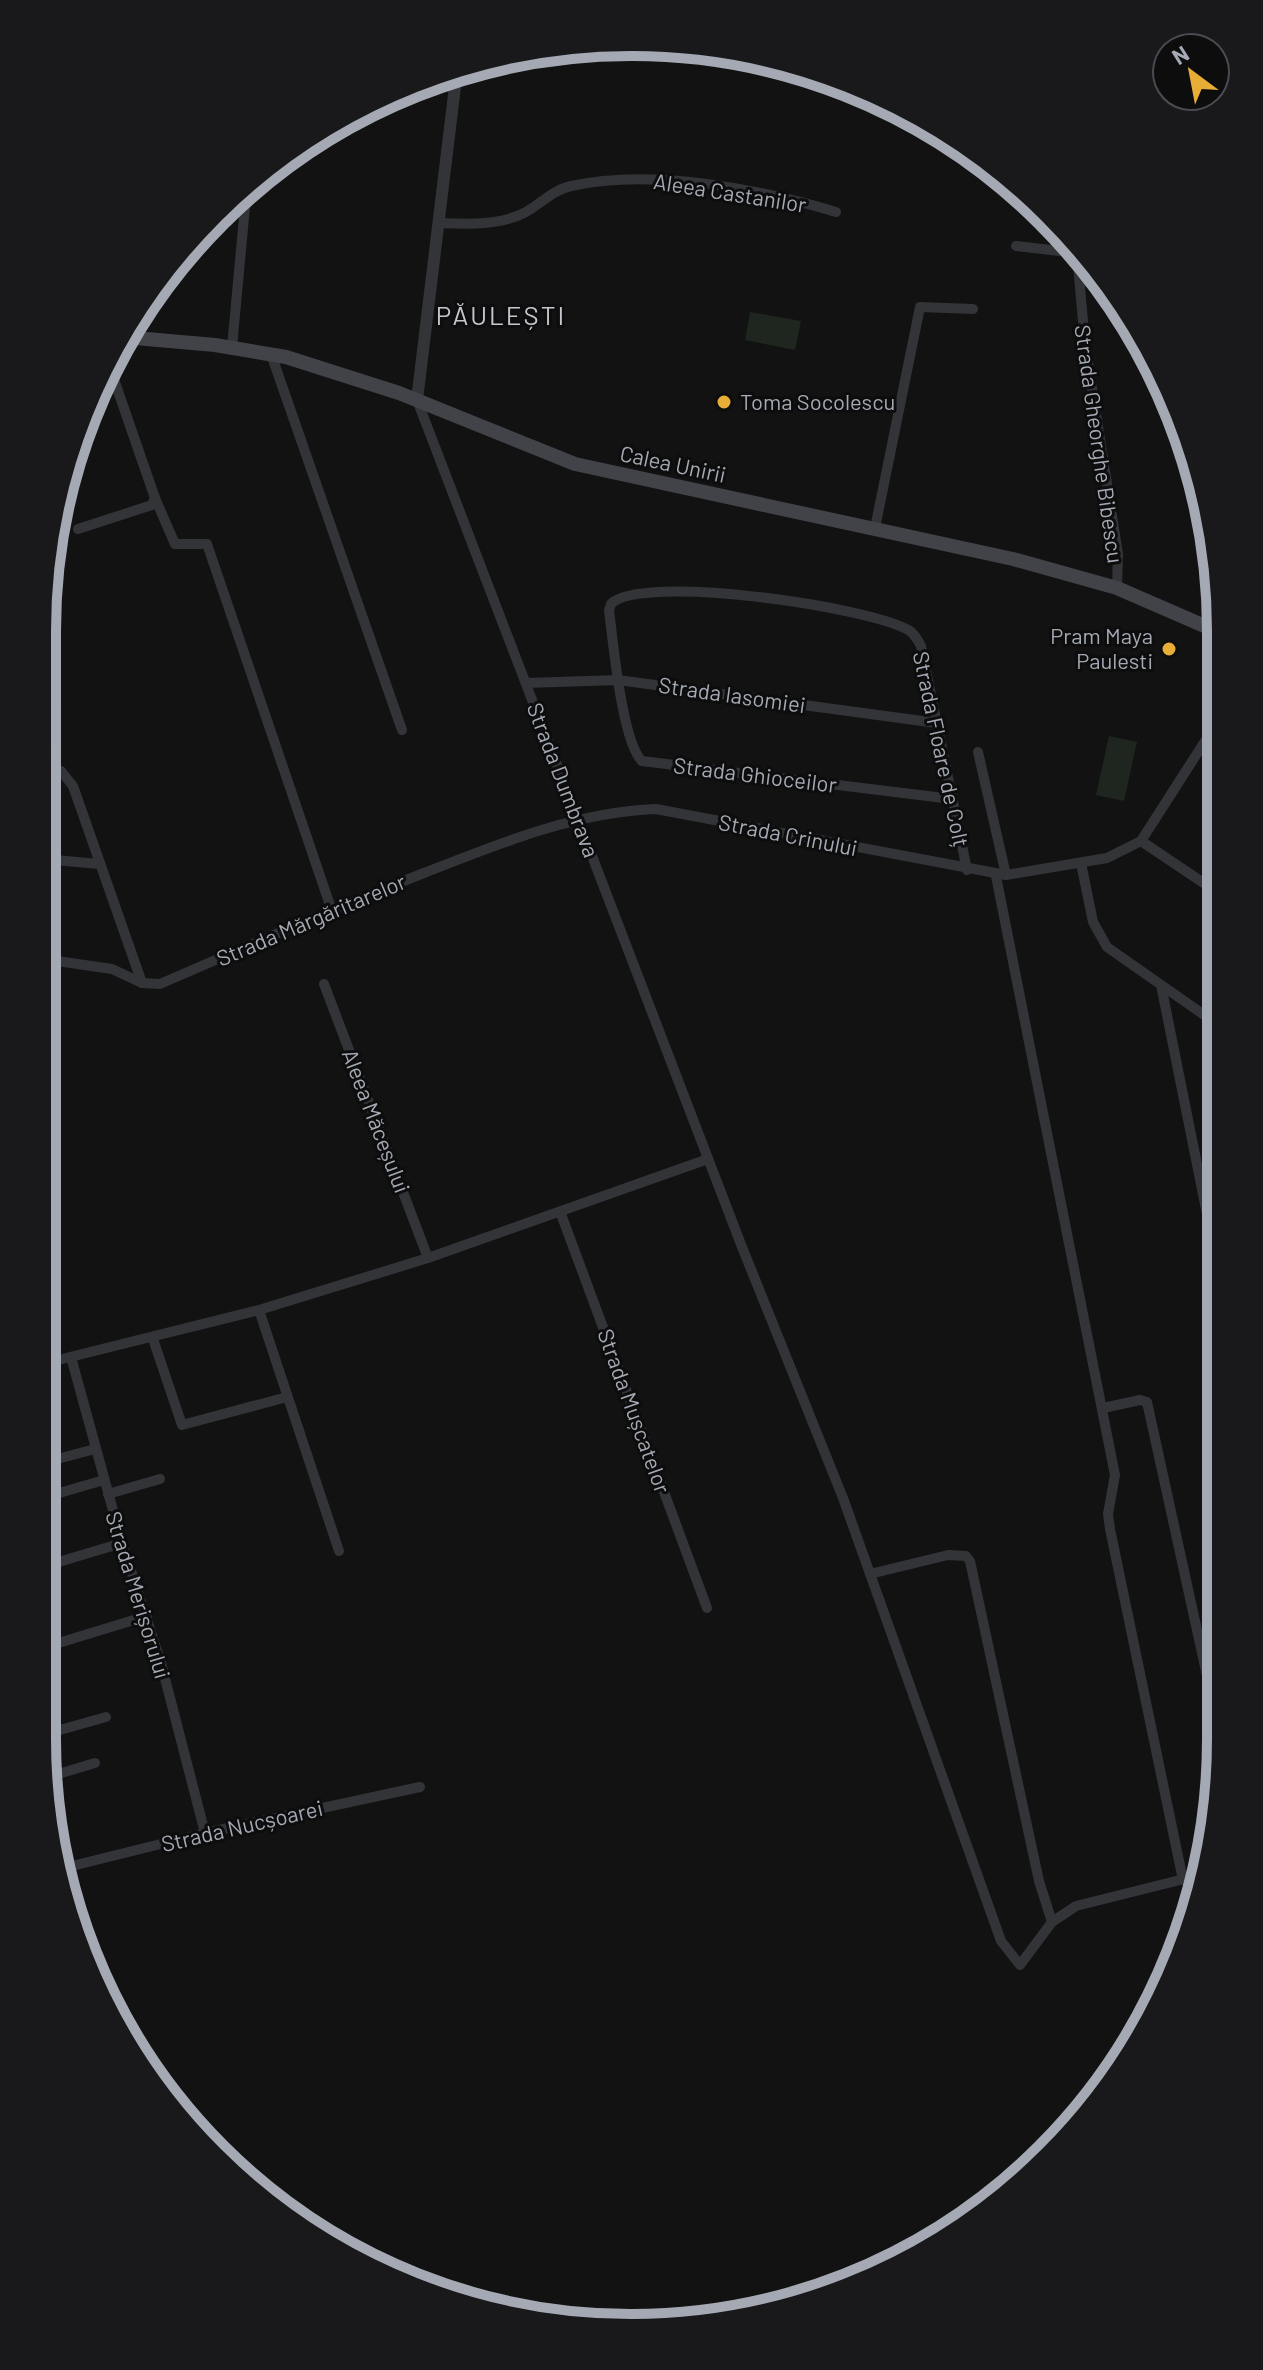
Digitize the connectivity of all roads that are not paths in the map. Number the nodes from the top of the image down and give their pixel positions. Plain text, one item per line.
1 (455, 84) edge
2 (245, 206) edge
3 (836, 212) dead end
4 (439, 223) junction
5 (1016, 246) dead end
6 (1063, 251) edge
7 (1078, 269) edge
8 (973, 309) dead end
9 (137, 338) edge
10 (232, 347) junction
11 (271, 354) junction
12 (114, 379) edge
13 (417, 400) junction
14 (155, 498) junction
15 (875, 528) junction
16 (78, 529) dead end
17 (1117, 588) junction
18 (1207, 627) edge
19 (618, 680) junction
20 (526, 683) junction
21 (937, 723) junction
22 (402, 730) dead end
23 (1207, 738) edge
24 (978, 752) dead end
25 (56, 770) edge
26 (952, 799) junction
27 (578, 820) junction
28 (1141, 841) junction
29 (56, 860) edge
30 (1081, 863) junction
31 (100, 864) junction
32 (967, 870) junction
33 (1001, 876) junction
34 (1207, 885) edge
35 (332, 911) junction
36 (56, 961) edge
37 (142, 983) junction
38 (324, 984) dead end
39 (1161, 985) junction
40 (1207, 1017) edge
41 (708, 1159) junction
42 (561, 1214) junction
43 (1207, 1214) edge
44 (428, 1258) junction
45 (259, 1310) junction
46 (153, 1339) junction
47 (71, 1357) junction
48 (56, 1361) edge
49 (287, 1397) junction
50 (1103, 1408) junction
51 (95, 1449) junction
52 (56, 1459) edge
53 (160, 1479) dead end
54 (104, 1480) junction
55 (56, 1494) edge
56 (108, 1494) junction
57 (122, 1543) junction
58 (339, 1551) dead end
59 (56, 1563) edge
60 (870, 1574) junction
61 (707, 1608) dead end
62 (147, 1616) junction
63 (56, 1644) edge
64 (1207, 1676) edge
65 (106, 1717) dead end
66 (56, 1731) edge
67 (95, 1763) dead end
68 (57, 1774) edge
69 (420, 1787) dead end
70 (205, 1833) junction
71 (71, 1866) edge
72 (1189, 1878) edge
73 (1183, 1880) junction
74 (1052, 1922) junction

1 - 4 street
2 - 10 street
3 - 4 street, Aleea Castanilor
4 - 13 street
5 - 6 street
7 - 17 street, Strada Gheorghe Bibescu
8 - 15 street
9 - 10 main road, Calea Unirii
10 - 11 main road, Calea Unirii
11 - 13 main road, Calea Unirii
11 - 22 street
12 - 14 street
13 - 15 main road, Calea Unirii
13 - 20 street, Strada Dumbrava
14 - 16 street
14 - 35 street
15 - 17 main road, Calea Unirii
17 - 18 main road, Calea Unirii
19 - 20 street, Strada Iasomiei
19 - 21 street, Strada Iasomiei
19 - 21 street, Strada Floare de Colț
19 - 26 street, Strada Ghioceilor
20 - 27 street, Strada Dumbrava
21 - 26 street, Strada Floare de Colț
23 - 28 street
24 - 33 street
25 - 31 street
26 - 32 street, Strada Floare de Colț
27 - 32 street, Strada Crinului
27 - 35 street, Strada Mărgăritarelor
27 - 41 street, Strada Dumbrava
28 - 30 street
28 - 34 street
29 - 31 street
30 - 33 street
30 - 39 street
31 - 37 street
32 - 33 street, Strada Crinului
33 - 50 street
35 - 37 street, Strada Mărgăritarelor
36 - 37 street
38 - 44 street, Aleea Măceșului
39 - 40 street
39 - 43 street
41 - 42 street
41 - 60 street, Strada Dumbrava
42 - 44 street
42 - 61 street, Strada Mușcatelor
44 - 45 street
45 - 46 street
45 - 49 street
46 - 47 street
46 - 49 street
47 - 48 street
47 - 51 street, Strada Merișorului
49 - 58 street
50 - 64 street
50 - 73 street
51 - 52 street
51 - 54 street, Strada Merișorului
53 - 56 street
54 - 55 street
54 - 56 street, Strada Merișorului
56 - 57 street, Strada Merișorului
57 - 59 street
57 - 62 street, Strada Merișorului
60 - 74 street, Strada Dumbrava
60 - 74 street
62 - 63 street
62 - 70 street, Strada Merișorului
65 - 66 street
67 - 68 street
69 - 70 street, Strada Nucșoarei
70 - 71 street, Strada Nucșoarei
72 - 73 street
73 - 74 street

